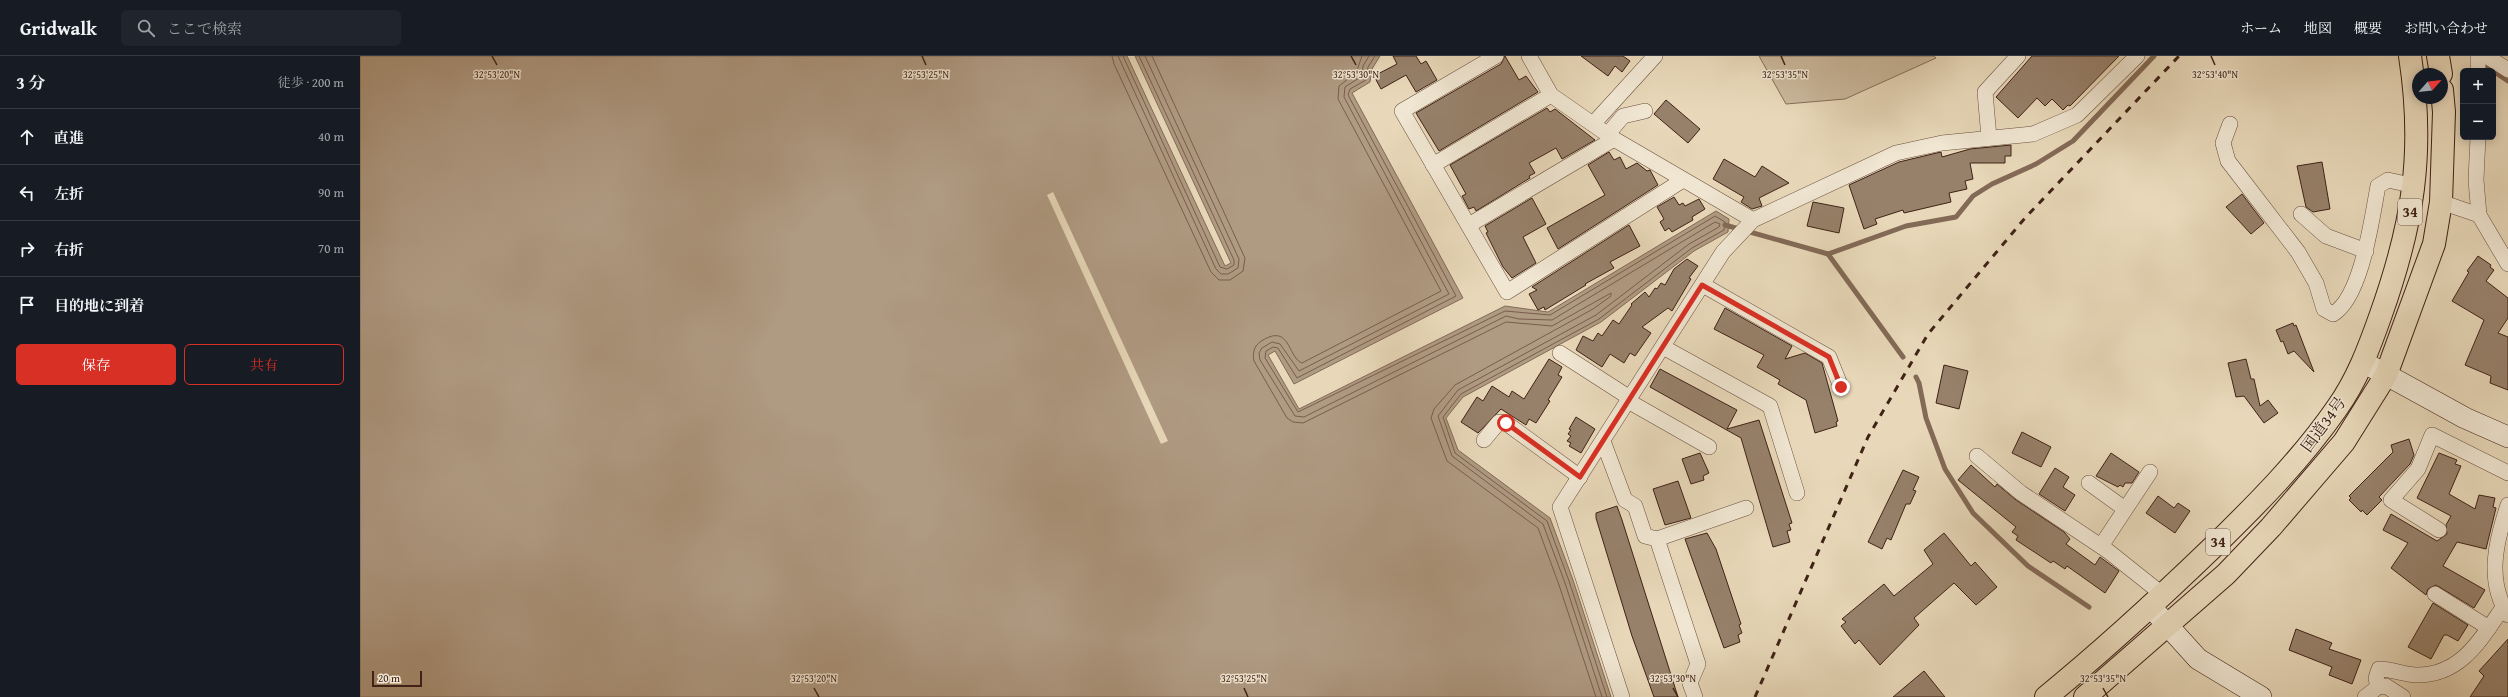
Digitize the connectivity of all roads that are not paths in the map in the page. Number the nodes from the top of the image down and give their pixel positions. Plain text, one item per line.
1 (1496, 56) edge
2 (1529, 56) edge
3 (1655, 56) edge
4 (2018, 56) edge
5 (2137, 56) edge
6 (2410, 56) edge
7 (2438, 56) edge
8 (2478, 56) edge
9 (2486, 56) edge
10 (2439, 68) edge
11 (2478, 68) edge
12 (2508, 70) edge
13 (1551, 95) junction
14 (2443, 104) edge
15 (1645, 111) dead end
16 (1593, 124) junction
17 (2230, 124) dead end
18 (1611, 136) junction
19 (1989, 138) junction
20 (2478, 140) edge
21 (1433, 165) junction
22 (1683, 180) junction
23 (2415, 186) junction
24 (2441, 202) junction
25 (2301, 214) dead end
26 (2479, 215) junction
27 (1752, 221) junction
28 (1468, 225) junction
29 (2366, 251) junction
30 (2508, 264) edge
31 (1702, 285) junction
32 (1663, 347) junction
33 (1560, 353) dead end
34 (2364, 362) junction
35 (2386, 375) junction
36 (1841, 387) dead end
37 (1629, 400) junction
38 (2508, 437) edge
39 (1484, 440) dead end
40 (1603, 441) junction
41 (1709, 447) dead end
42 (1977, 456) dead end
43 (2150, 472) dead end
44 (2508, 473) edge
45 (1580, 477) junction
46 (2089, 483) dead end
47 (1797, 493) dead end
48 (2508, 505) edge
49 (1746, 508) dead end
50 (2125, 509) junction
51 (2439, 530) dead end
52 (1657, 539) junction
53 (2101, 546) junction
54 (2435, 594) dead end
55 (2156, 600) junction
56 (2506, 610) edge
57 (2168, 626) junction
58 (2489, 628) junction
59 (2378, 687) junction
60 (1622, 697) edge
61 (1695, 697) edge
62 (2046, 697) edge
63 (2086, 697) edge
64 (2260, 697) edge
65 (2365, 697) edge
66 (2404, 697) edge

1 - 21 street
2 - 13 street
3 - 16 street
4 - 19 street
5 - 19 street
6 - 23 highway, 国道34号 / 34
7 - 10 highway
8 - 11 street
9 - 12 street
13 - 16 street
13 - 21 street
14 - 24 highway, 国道34号 / 34
15 - 18 street
16 - 18 street
17 - 29 street
18 - 22 street
18 - 28 street
19 - 27 street
20 - 26 street
21 - 28 street
22 - 27 street
22 - 28 street
23 - 29 street
23 - 34 highway, 国道34号 / 34
24 - 26 street
24 - 35 highway, 国道34号 / 34
25 - 29 street
26 - 30 street
27 - 31 street
31 - 32 street
31 - 36 street
32 - 37 street
32 - 47 street
33 - 37 street
34 - 35 street
34 - 55 highway, 国道34号 / 34
35 - 38 street
35 - 57 highway, 国道34号 / 34
37 - 40 street
37 - 41 street
39 - 45 street
40 - 45 street
40 - 52 street
42 - 53 street
43 - 50 street
44 - 51 street
45 - 60 street
46 - 50 street
48 - 56 street
49 - 52 street
50 - 53 street
52 - 61 street
53 - 55 street
54 - 58 street
55 - 57 street
55 - 62 highway, 国道34号 / 34
56 - 58 street
57 - 63 highway, 国道34号 / 34
57 - 64 street
58 - 59 street
59 - 65 street
59 - 66 street

